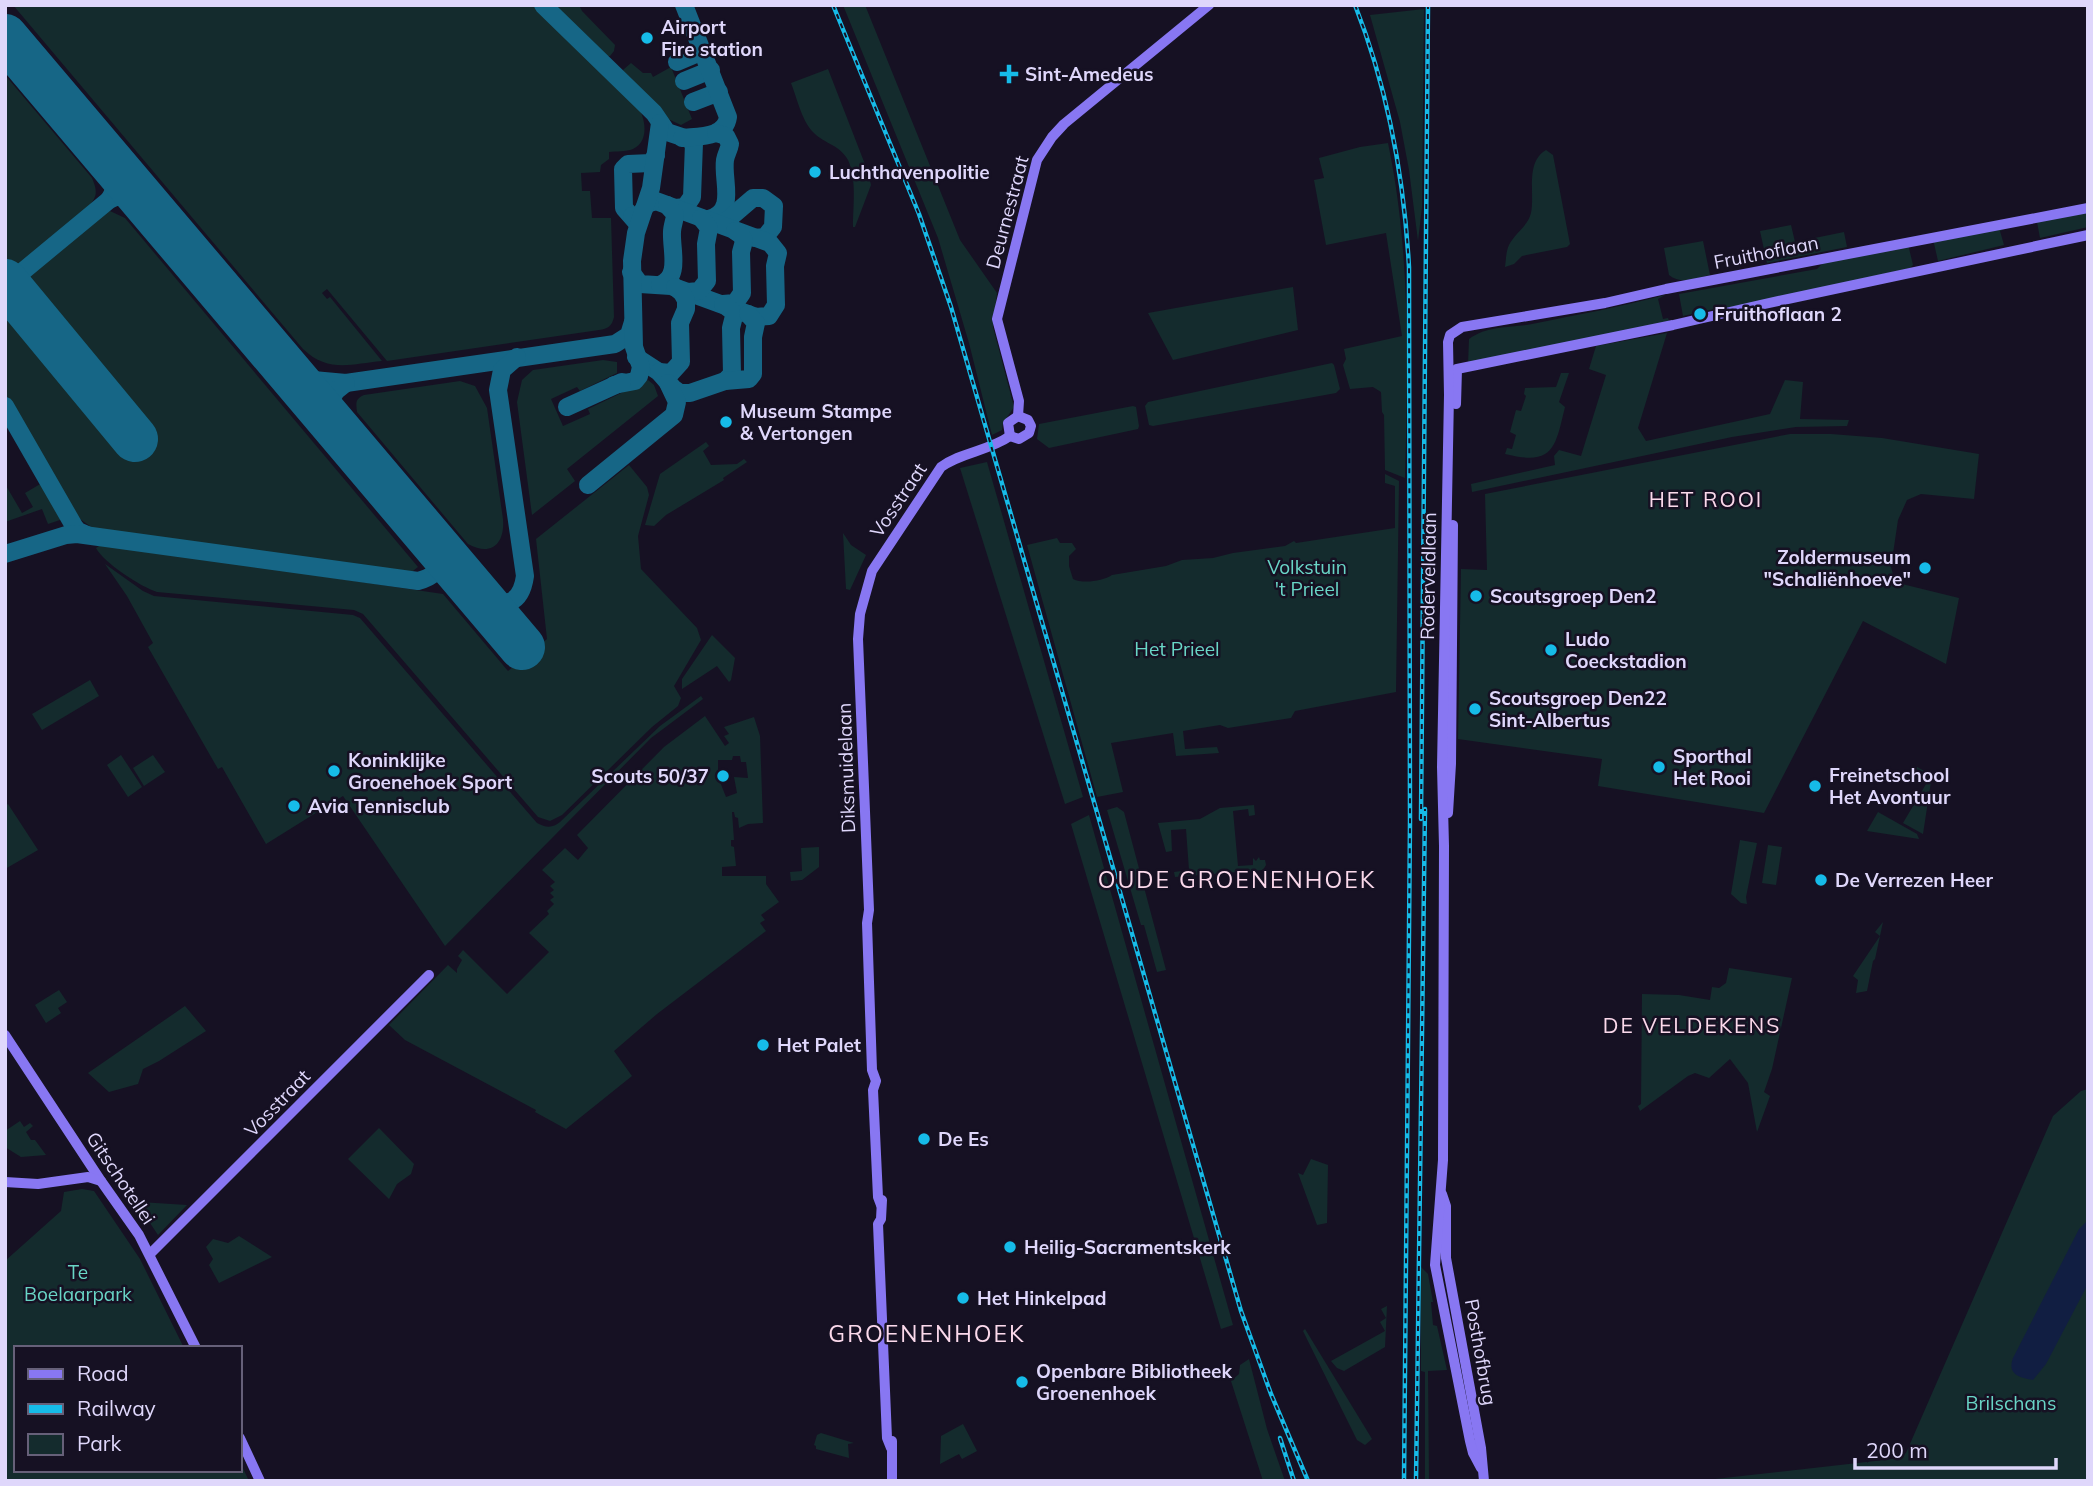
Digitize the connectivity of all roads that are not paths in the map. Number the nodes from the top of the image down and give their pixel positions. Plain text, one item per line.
1 (1209, 5) edge
2 (2088, 208) edge
3 (2088, 234) edge
4 (1452, 332) joint
5 (1018, 416) junction
6 (1010, 436) junction
7 (859, 624) joint
8 (1448, 777) junction
9 (429, 975) dead end
10 (5, 1035) edge
11 (101, 1181) junction
12 (5, 1182) edge
13 (1442, 1192) junction
14 (1446, 1243) joint
15 (1434, 1250) joint
16 (150, 1254) junction
17 (195, 1346) edge
18 (242, 1442) edge
19 (1481, 1468) junction
20 (260, 1481) edge
21 (892, 1481) edge
22 (1483, 1481) edge

1 - 5 street, Deurnestraat
2 - 4 street, Fruithoflaan
3 - 8 street, Roderveldlaan
4 - 8 street, Roderveldlaan
5 - 6 street, Deurnestraat
5 - 6 street, Deurnestraat
6 - 7 street, Vosstraat
7 - 21 street, Diksmuidelaan
8 - 13 street, Roderveldlaan
9 - 16 street, Vosstraat
10 - 11 street, Gitschotellei
11 - 12 street
11 - 16 street, Gitschotellei
13 - 14 street, Roderveldlaan
13 - 15 street, Roderveldlaan
14 - 19 street, Posthofbrug
15 - 19 street, Posthofbrug
16 - 17 street, Gitschotellei
18 - 20 street
19 - 22 street, Posthofbrug

